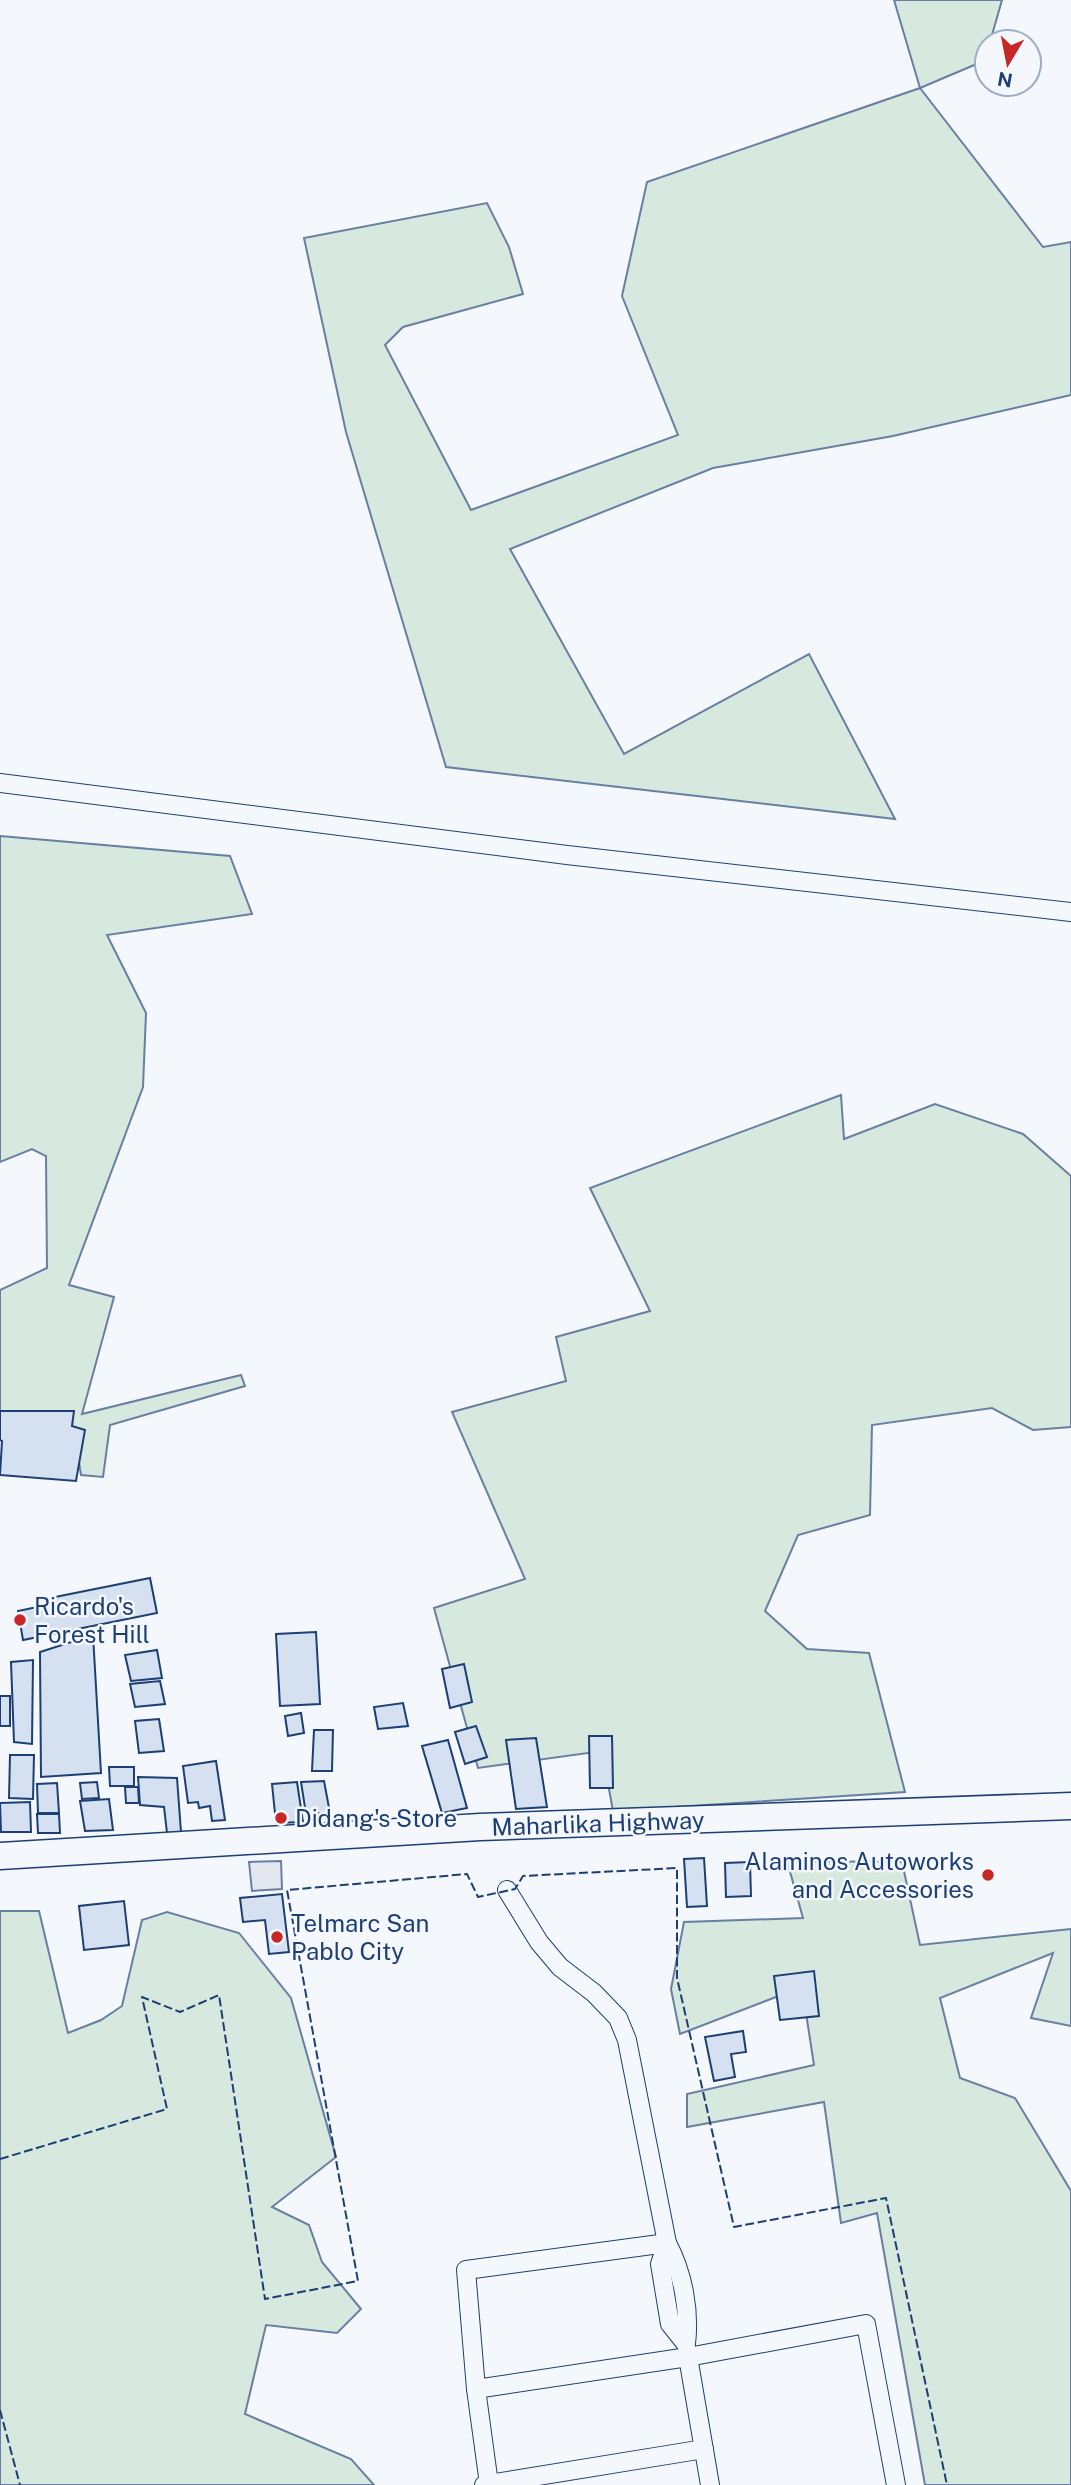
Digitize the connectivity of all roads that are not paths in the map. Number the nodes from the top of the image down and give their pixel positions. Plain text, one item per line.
1 (0, 783) edge
2 (1071, 912) edge
3 (1071, 1806) edge
4 (0, 1856) edge
5 (507, 1890) dead end
6 (688, 2357) junction
7 (476, 2389) junction
8 (704, 2449) junction
9 (486, 2485) edge
10 (710, 2485) edge
11 (897, 2485) edge

1 - 2 street
3 - 4 main road, Maharlika Highway
5 - 7 street
6 - 7 street
6 - 8 street
6 - 11 street
7 - 9 street
8 - 9 street
8 - 10 street

